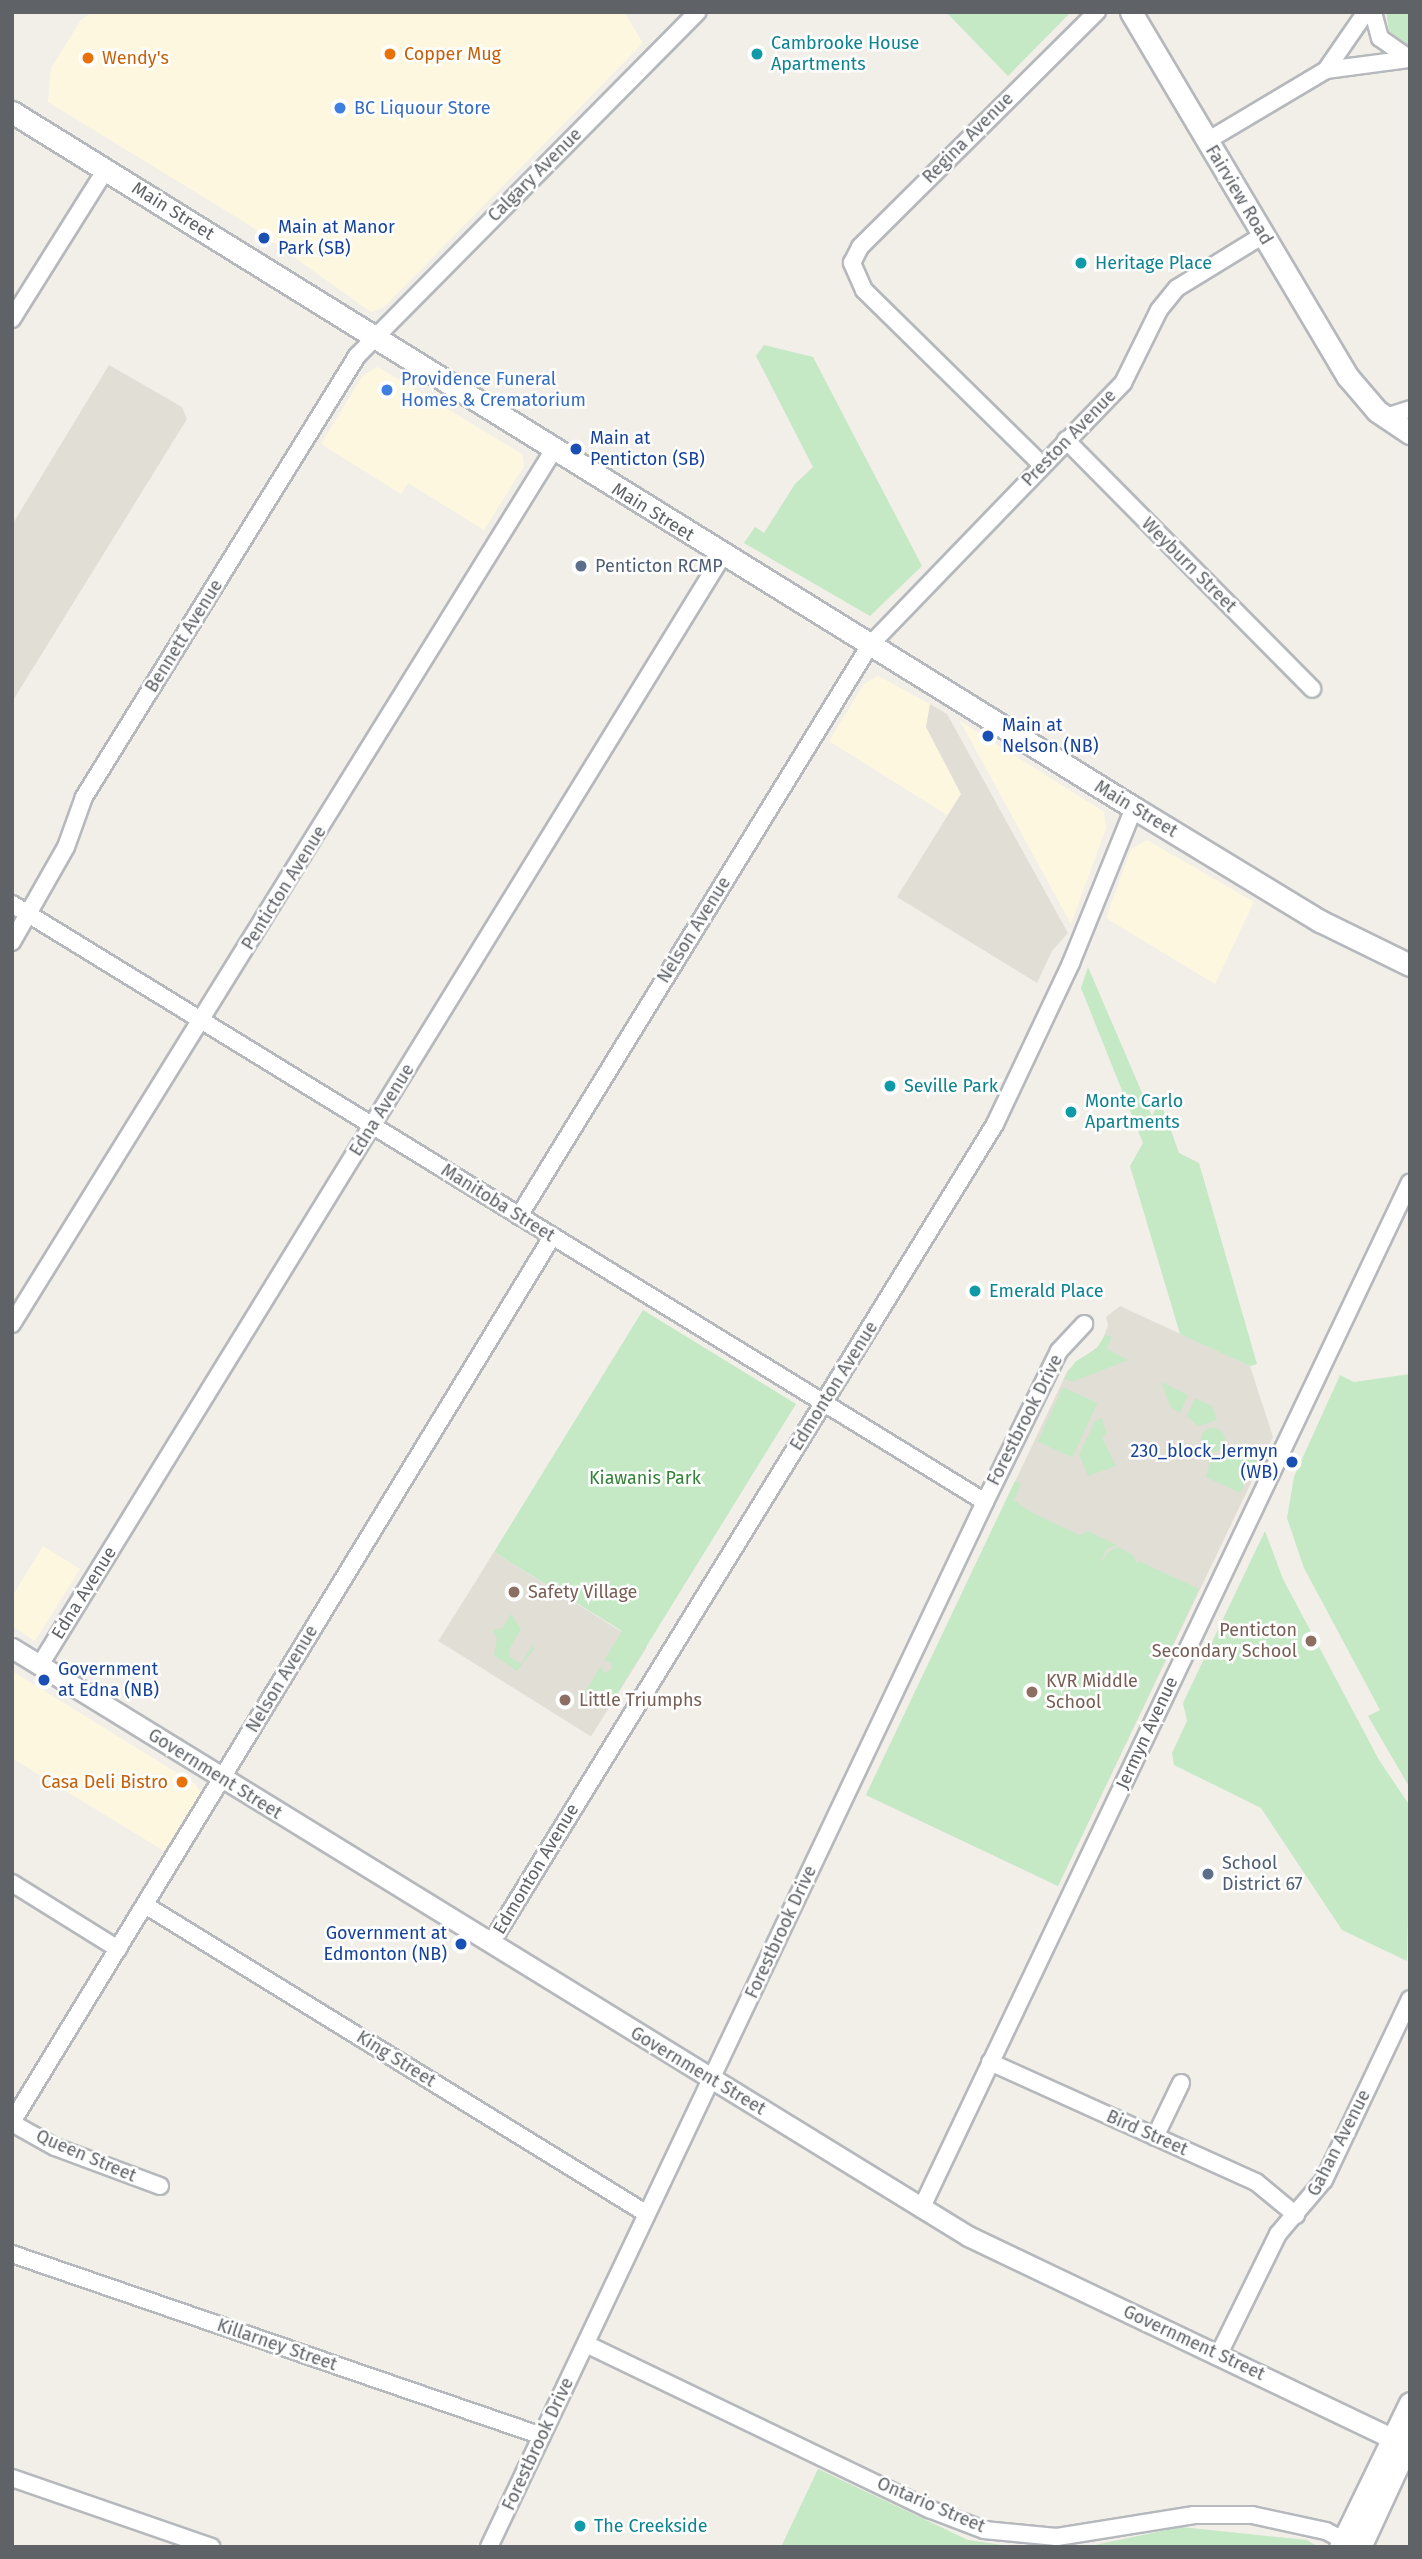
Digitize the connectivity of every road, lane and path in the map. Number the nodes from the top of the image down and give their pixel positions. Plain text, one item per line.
1 (697, 12) edge
2 (1097, 12) edge
3 (1131, 12) edge
4 (1366, 12) edge
5 (1373, 12) edge
6 (1410, 59) edge
7 (1326, 71) junction
8 (12, 111) edge
9 (1207, 141) junction
10 (106, 169) junction
11 (1263, 235) junction
12 (12, 319) edge
13 (374, 339) junction
14 (1410, 409) edge
15 (1386, 417) junction
16 (1410, 433) edge
17 (1066, 440) junction
18 (554, 450) junction
19 (1042, 465) junction
20 (723, 555) junction
21 (870, 645) junction
22 (1312, 689) dead end
23 (1134, 808) junction
24 (12, 904) edge
25 (29, 914) junction
26 (12, 942) edge
27 (1410, 965) edge
28 (202, 1021) junction
29 (373, 1125) junction
30 (1410, 1182) edge
31 (519, 1216) junction
32 (552, 1237) junction
33 (12, 1324) edge
34 (1084, 1324) dead end
35 (824, 1403) junction
36 (985, 1502) junction
37 (12, 1648) edge
38 (40, 1665) junction
39 (222, 1778) junction
40 (12, 1883) edge
41 (145, 1905) junction
42 (491, 1943) junction
43 (118, 1949) junction
44 (1410, 1999) edge
45 (990, 2062) junction
46 (711, 2079) junction
47 (1181, 2082) dead end
48 (12, 2122) edge
49 (1155, 2137) junction
50 (160, 2186) dead end
51 (921, 2209) junction
52 (647, 2214) junction
53 (1296, 2215) junction
54 (12, 2255) edge
55 (586, 2343) junction
56 (1219, 2354) junction
57 (1410, 2403) edge
58 (542, 2436) junction
59 (1405, 2442) edge
60 (12, 2478) edge
61 (1348, 2544) edge
62 (211, 2547) edge
63 (489, 2547) edge

1 - 13 street, Calgary Avenue
2 - 19 street, Regina Avenue
3 - 9 main road, Fairview Road
4 - 7 street
5 - 6 street
6 - 7 street
7 - 9 street
8 - 10 main road, Main Street
9 - 11 main road, Fairview Road
10 - 12 street
10 - 13 main road, Main Street
11 - 15 main road, Fairview Road
11 - 17 street, Preston Avenue
13 - 18 main road, Main Street
13 - 25 street, Bennett Avenue
14 - 15 street
15 - 16 main road, Fairview Road
17 - 19 street, Preston Avenue
17 - 22 street, Weyburn Street
18 - 20 main road, Main Street
18 - 28 street, Penticton Avenue
19 - 21 street, Preston Avenue
20 - 21 main road, Main Street
20 - 29 street, Edna Avenue
21 - 23 main road, Main Street
21 - 31 street, Nelson Avenue
23 - 27 main road, Main Street
23 - 35 street, Edmonton Avenue
24 - 25 street, Manitoba Street
25 - 26 street, Bennett Avenue
25 - 28 street, Manitoba Street
28 - 29 street, Manitoba Street
28 - 33 street, Penticton Avenue
29 - 31 street, Manitoba Street
29 - 38 street, Edna Avenue
30 - 45 street, Jermyn Avenue
31 - 32 street, Manitoba Street
32 - 35 street, Manitoba Street
32 - 39 street, Nelson Avenue
34 - 36 street, Forestbrook Drive
35 - 36 street, Manitoba Street
35 - 42 street, Edmonton Avenue
36 - 46 street, Forestbrook Drive
37 - 38 street, Government Street
38 - 39 street, Government Street
39 - 41 street, Nelson Avenue
39 - 42 street, Government Street
40 - 43 street
41 - 43 street, Nelson Avenue
41 - 52 street, King Street
42 - 46 street, Government Street
43 - 48 street, Nelson Avenue
44 - 53 street, Gahan Avenue
45 - 49 street, Bird Street
45 - 51 street, Jermyn Avenue
46 - 51 street, Government Street
46 - 52 street, Forestbrook Drive
47 - 49 street
48 - 50 street, Queen Street
49 - 53 street, Bird Street
51 - 56 street, Government Street
52 - 55 street, Forestbrook Drive
53 - 56 street, Gahan Avenue
54 - 58 street, Killarney Street
55 - 58 street, Forestbrook Drive
55 - 61 street, Ontario Street
56 - 59 street, Government Street
57 - 59 main road
58 - 63 street, Forestbrook Drive
59 - 61 main road
60 - 62 street

